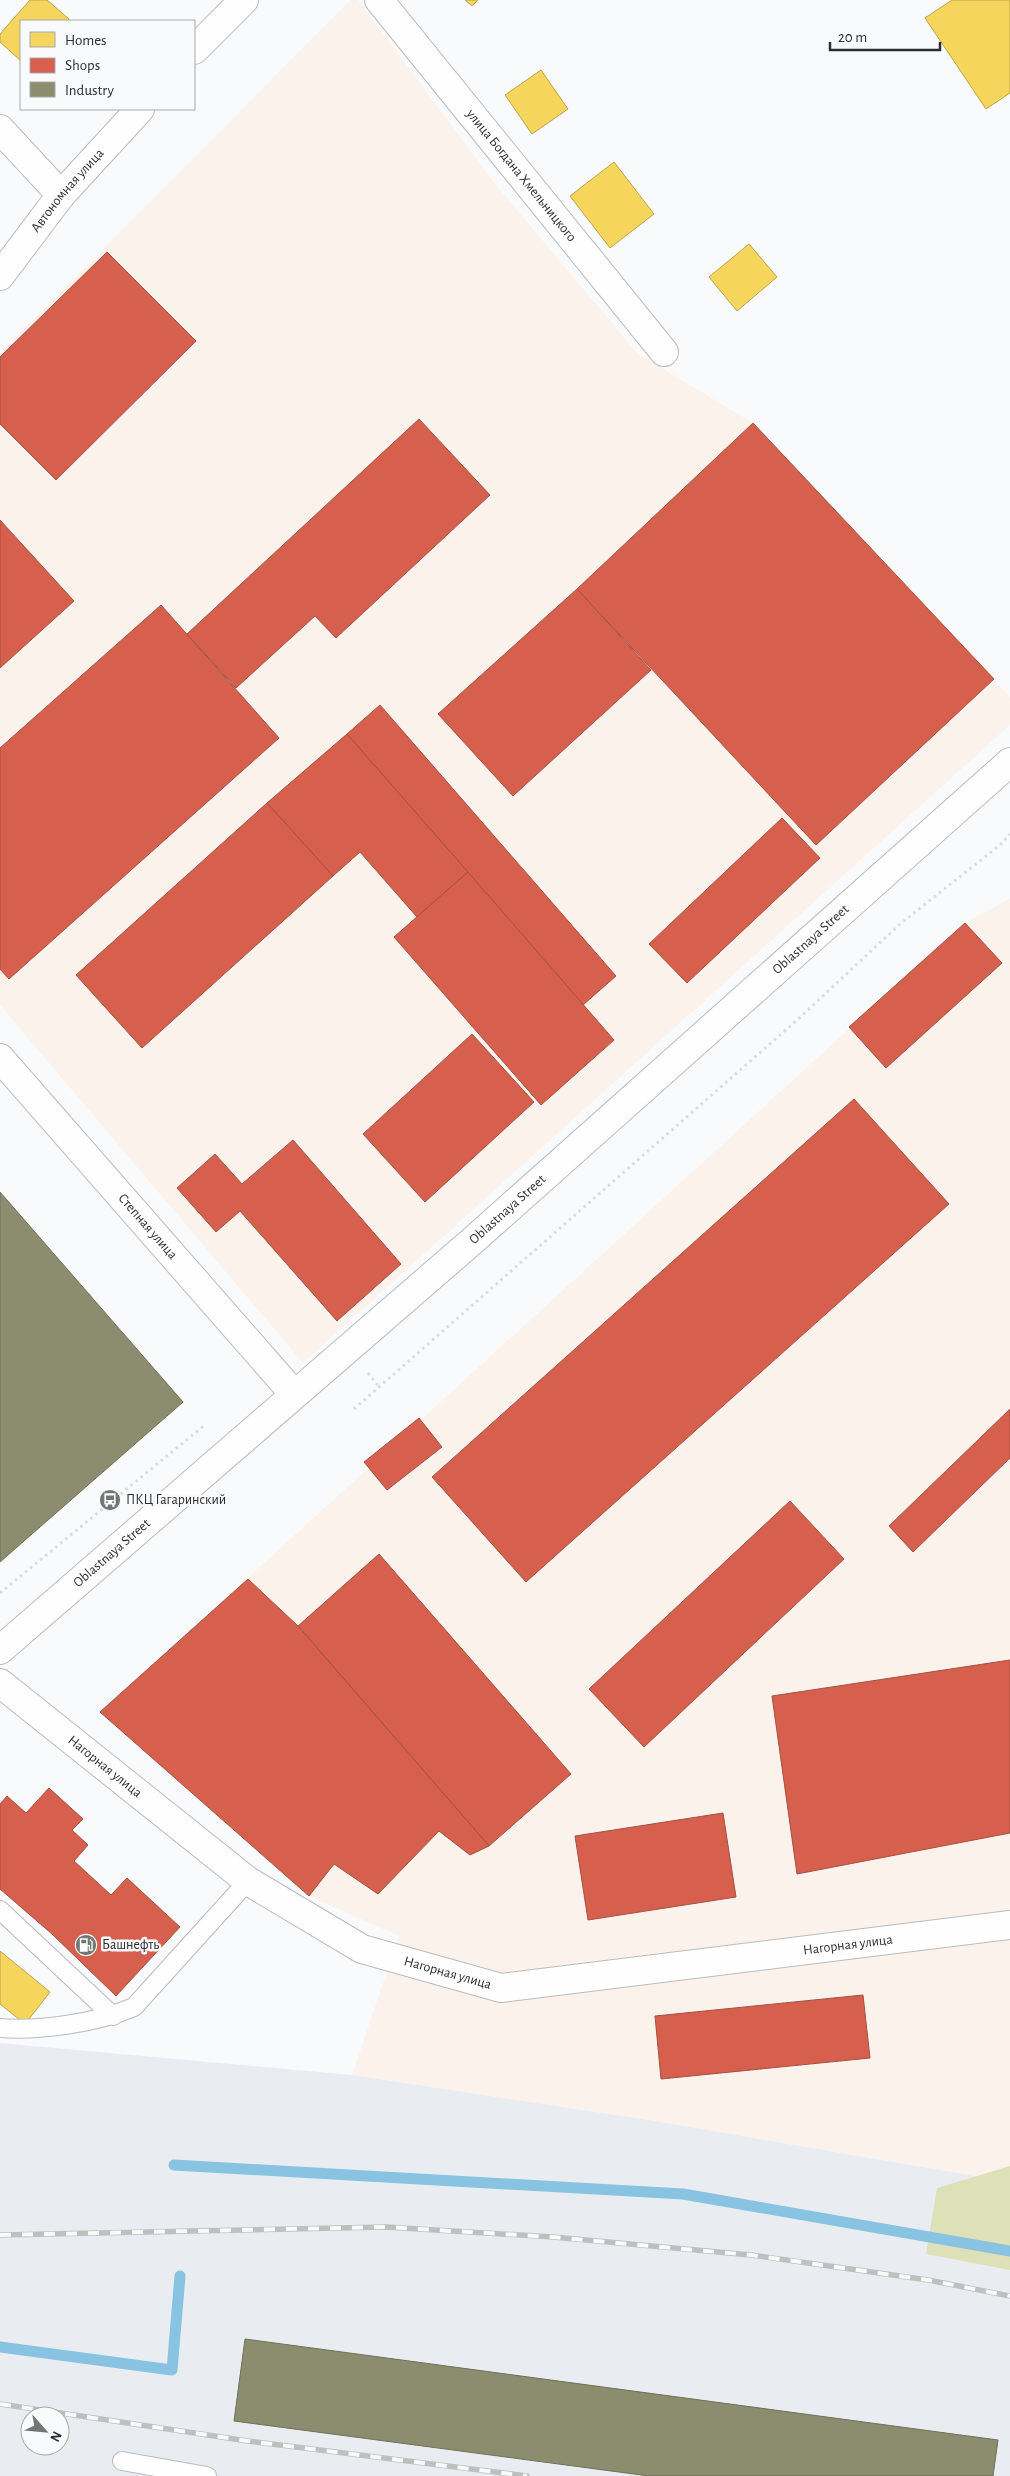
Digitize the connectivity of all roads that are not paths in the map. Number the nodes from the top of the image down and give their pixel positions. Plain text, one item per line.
1 (244, 0) edge
2 (380, 0) edge
3 (195, 49) edge
4 (139, 110) edge
5 (0, 129) edge
6 (61, 195) junction
7 (0, 276) edge
8 (664, 352) dead end
9 (1010, 762) edge
10 (0, 1058) edge
11 (294, 1394) junction
12 (0, 1650) edge
13 (0, 1683) edge
14 (248, 1881) junction
15 (0, 1910) edge
16 (1010, 1925) edge
17 (113, 2016) junction
18 (0, 2028) edge
19 (122, 2461) dead end
20 (207, 2476) edge

1 - 3 street
2 - 8 street, улица Богдана Хмельницкого
4 - 6 street, Автономная улица
5 - 6 street
6 - 7 street, Автономная улица
9 - 11 street, Oblastnaya Street
10 - 11 street, Степная улица
11 - 12 street, Oblastnaya Street
13 - 14 street, Нагорная улица
14 - 16 street, Нагорная улица
14 - 17 lane
15 - 17 lane
17 - 18 lane
19 - 20 lane

